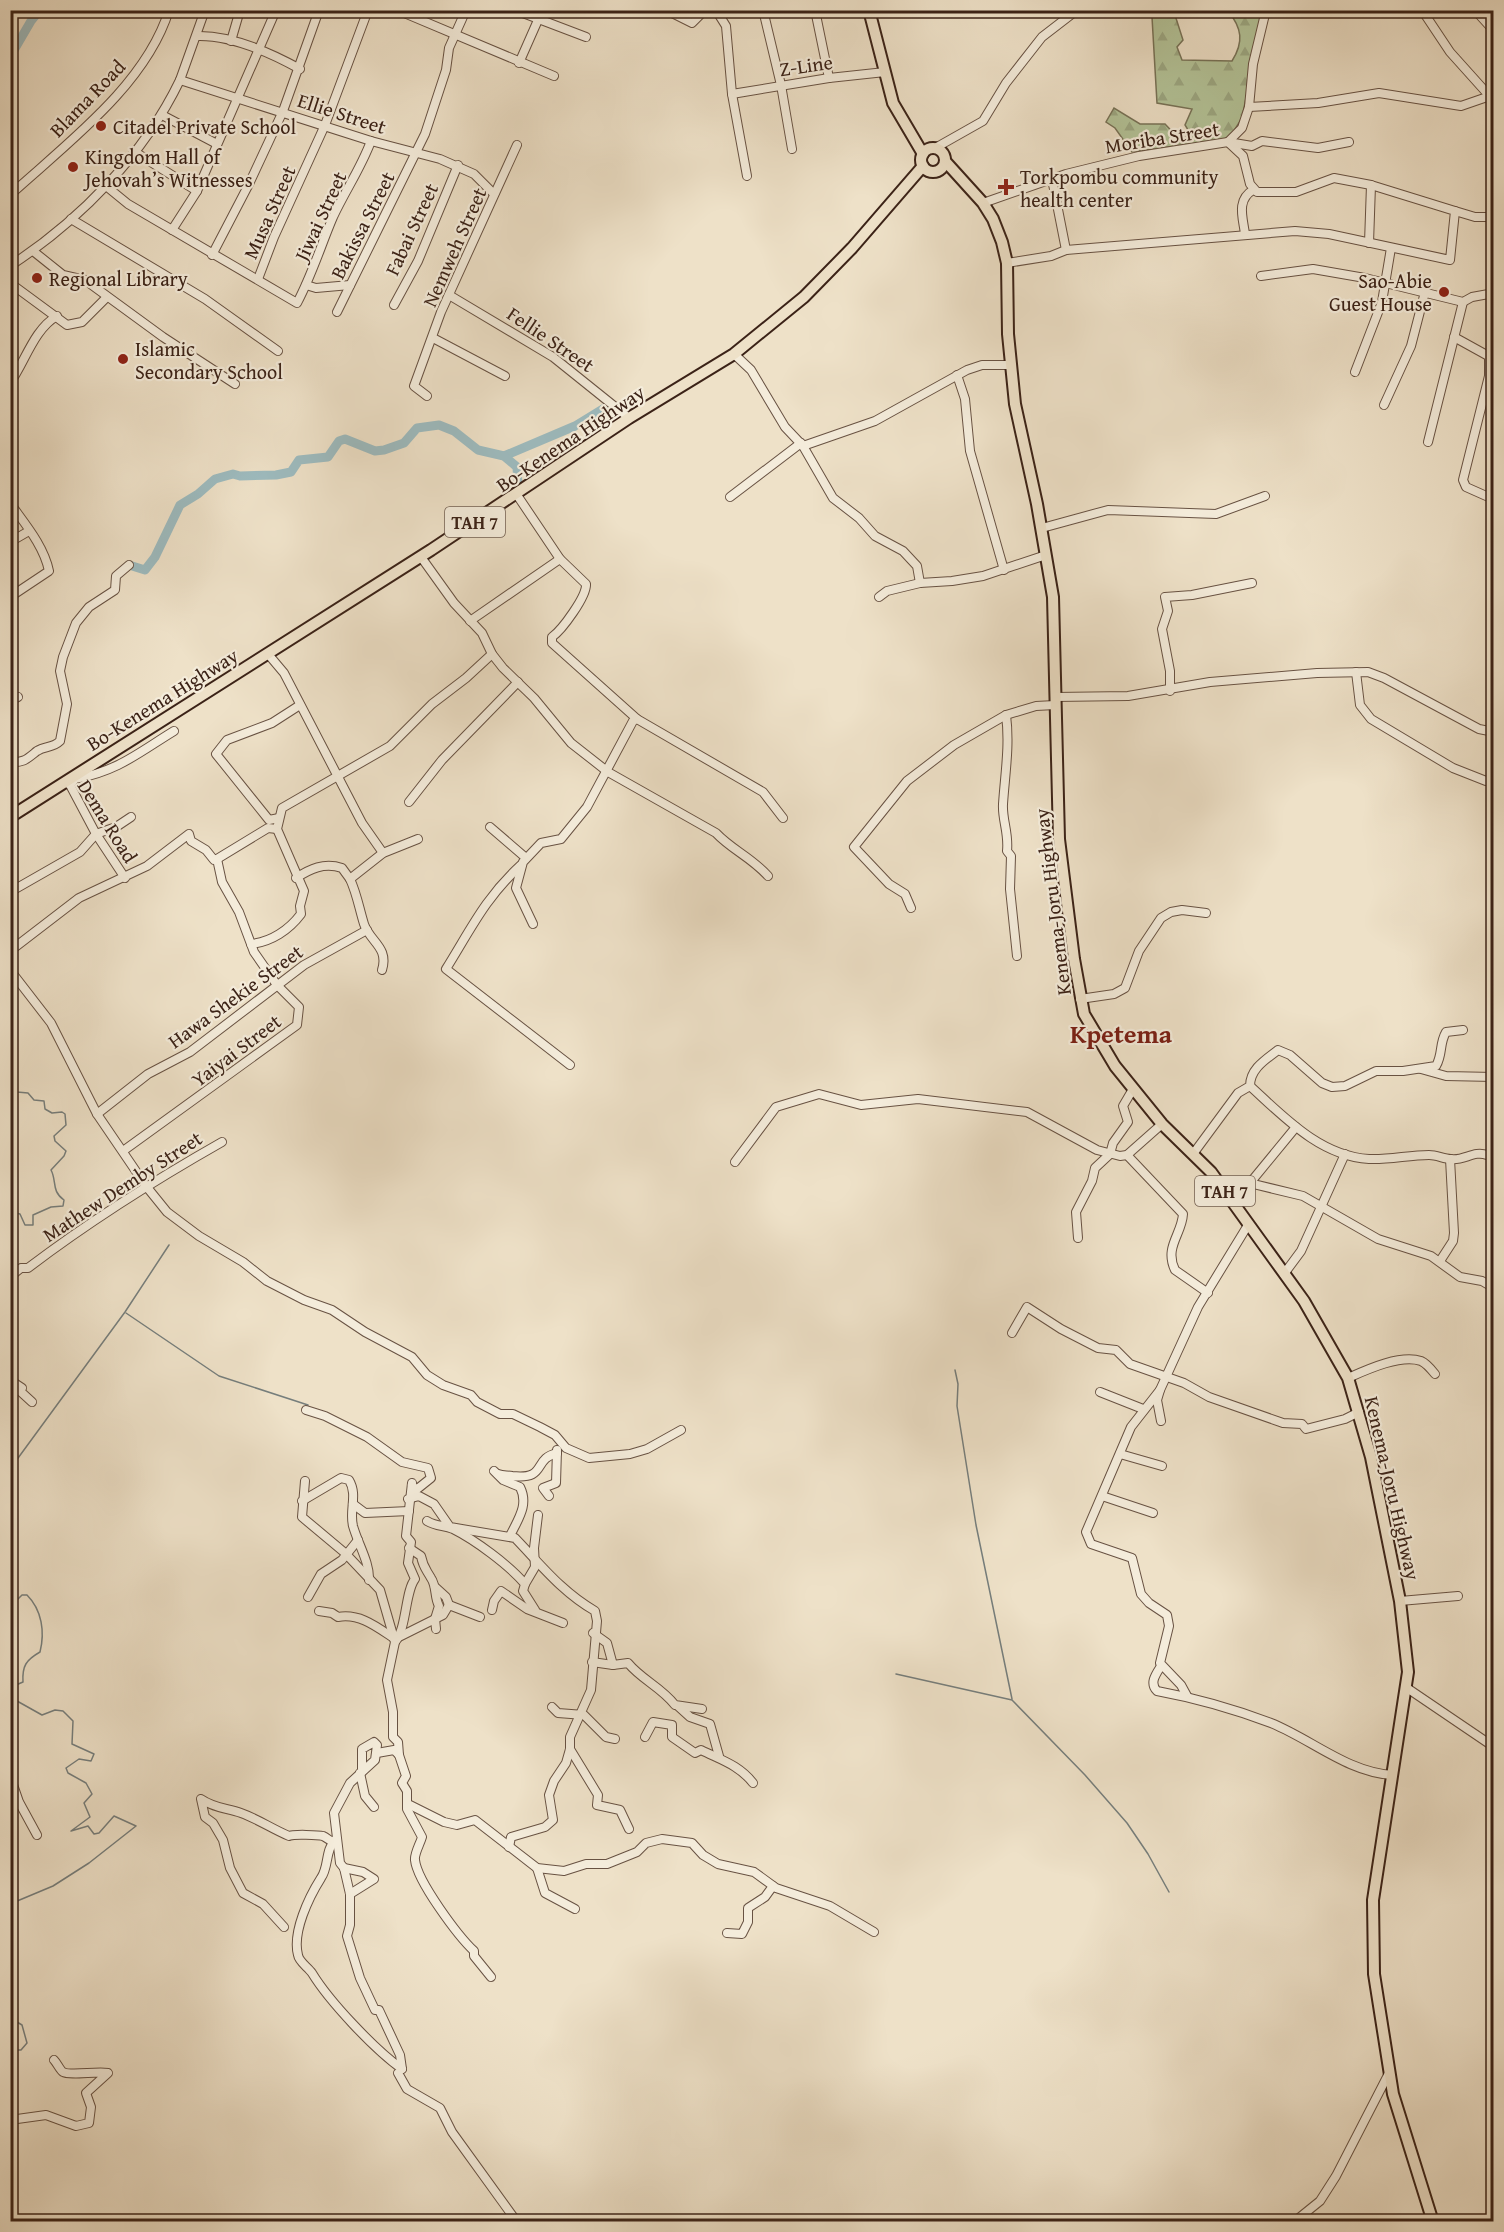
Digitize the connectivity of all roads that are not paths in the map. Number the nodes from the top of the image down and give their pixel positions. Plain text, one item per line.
1 (169, 10) edge
2 (205, 10) edge
3 (240, 10) edge
4 (276, 10) edge
5 (319, 10) edge
6 (368, 10) edge
7 (397, 10) edge
8 (466, 10) edge
9 (515, 10) edge
10 (666, 10) edge
11 (705, 10) edge
12 (716, 10) edge
13 (763, 10) edge
14 (815, 10) edge
15 (869, 10) edge
16 (1077, 10) edge
17 (1266, 10) edge
18 (1293, 10) edge
19 (1307, 10) edge
20 (1321, 10) edge
21 (1354, 10) edge
22 (1422, 10) edge
23 (1475, 10) edge
24 (538, 20) junction
25 (1494, 32) edge
26 (197, 36) junction
27 (456, 36) junction
28 (586, 38) dead end
29 (231, 41) junction
30 (260, 52) junction
31 (519, 63) junction
32 (300, 69) junction
33 (885, 72) junction
34 (554, 76) dead end
35 (829, 78) junction
36 (180, 80) junction
37 (781, 85) junction
38 (732, 93) junction
39 (239, 97) junction
40 (1492, 99) edge
41 (1249, 106) junction
42 (283, 111) junction
43 (162, 115) junction
44 (325, 125) junction
45 (371, 141) junction
46 (1228, 142) junction
47 (1349, 142) dead end
48 (217, 144) junction
49 (517, 145) dead end
50 (792, 149) dead end
51 (930, 150) junction
52 (135, 152) junction
53 (417, 153) junction
54 (458, 165) junction
55 (943, 165) junction
56 (926, 168) junction
57 (747, 176) dead end
58 (1052, 178) junction
59 (1371, 185) junction
60 (106, 186) junction
61 (1252, 190) junction
62 (197, 191) junction
63 (494, 194) junction
64 (10, 195) edge
65 (983, 204) junction
66 (1455, 211) junction
67 (1494, 217) edge
68 (71, 219) junction
69 (172, 230) junction
70 (1245, 234) junction
71 (1369, 243) junction
72 (1390, 248) junction
73 (1066, 250) junction
74 (33, 251) junction
75 (212, 255) junction
76 (1007, 263) junction
77 (10, 266) edge
78 (1261, 276) dead end
79 (258, 279) junction
80 (10, 282) edge
81 (1386, 283) junction
82 (306, 285) junction
83 (350, 285) junction
84 (1425, 292) junction
85 (1494, 293) edge
86 (450, 295) junction
87 (107, 297) junction
88 (1463, 302) junction
89 (393, 305) dead end
90 (337, 312) dead end
91 (57, 316) junction
92 (1454, 337) junction
93 (433, 338) junction
94 (278, 351) dead end
95 (734, 354) junction
96 (1491, 358) edge
97 (1010, 365) junction
98 (1355, 372) dead end
99 (957, 375) junction
100 (505, 376) dead end
101 (10, 382) edge
102 (235, 384) dead end
103 (427, 396) dead end
104 (1384, 405) dead end
105 (629, 418) junction
106 (1428, 442) dead end
107 (802, 445) junction
108 (518, 495) junction
109 (1265, 496) dead end
110 (730, 497) dead end
111 (1492, 500) edge
112 (10, 503) edge
113 (1042, 528) junction
114 (29, 531) junction
115 (10, 542) edge
116 (1046, 555) junction
117 (421, 557) junction
118 (560, 559) junction
119 (129, 565) dead end
120 (1004, 570) junction
121 (1252, 582) dead end
122 (920, 583) junction
123 (10, 597) edge
124 (879, 597) dead end
125 (470, 621) junction
126 (268, 654) junction
127 (492, 654) junction
128 (1356, 672) junction
129 (518, 682) junction
130 (1170, 690) junction
131 (1055, 701) junction
132 (300, 705) junction
133 (1006, 715) junction
134 (637, 719) junction
135 (174, 731) dead end
136 (1494, 732) edge
137 (10, 762) edge
138 (608, 772) junction
139 (338, 776) junction
140 (1486, 781) dead end
141 (67, 783) junction
142 (409, 802) dead end
143 (10, 817) edge
144 (131, 817) dead end
145 (783, 818) dead end
146 (271, 826) junction
147 (490, 827) dead end
148 (96, 834) junction
149 (418, 839) dead end
150 (383, 853) junction
151 (217, 859) junction
152 (524, 861) junction
153 (768, 876) dead end
154 (125, 878) junction
155 (296, 878) junction
156 (350, 879) junction
157 (10, 892) edge
158 (911, 908) dead end
159 (1206, 913) dead end
160 (533, 924) dead end
161 (368, 930) junction
162 (251, 944) junction
163 (10, 951) edge
164 (1017, 956) dead end
165 (10, 970) edge
166 (382, 970) dead end
167 (277, 985) junction
168 (1080, 999) junction
169 (1463, 1030) dead end
170 (570, 1065) dead end
171 (1420, 1069) junction
172 (1494, 1077) edge
173 (1250, 1086) junction
174 (1133, 1089) junction
175 (97, 1114) junction
176 (1162, 1124) junction
177 (1296, 1127) junction
178 (222, 1142) dead end
179 (123, 1151) junction
180 (1110, 1154) junction
181 (1193, 1154) junction
182 (1345, 1154) junction
183 (1126, 1155) junction
184 (1491, 1155) edge
185 (1450, 1159) junction
186 (735, 1162) dead end
187 (1250, 1183) junction
188 (1219, 1184) junction
189 (146, 1186) junction
190 (1320, 1204) junction
191 (1248, 1226) junction
192 (1078, 1239) dead end
193 (1440, 1261) junction
194 (1284, 1274) junction
195 (10, 1276) edge
196 (1494, 1288) edge
197 (1208, 1293) junction
198 (1012, 1333) dead end
199 (1434, 1374) dead end
200 (1167, 1377) junction
201 (1348, 1378) junction
202 (10, 1380) edge
203 (1161, 1390) junction
204 (1100, 1392) dead end
205 (32, 1402) dead end
206 (1143, 1409) junction
207 (306, 1410) dead end
208 (1359, 1412) junction
209 (1161, 1421) dead end
210 (681, 1430) dead end
211 (559, 1443) junction
212 (557, 1453) junction
213 (1120, 1454) junction
214 (1162, 1466) dead end
215 (415, 1488) junction
216 (1102, 1496) junction
217 (549, 1497) dead end
218 (408, 1499) junction
219 (353, 1504) junction
220 (409, 1511) junction
221 (1153, 1513) dead end
222 (538, 1515) dead end
223 (427, 1521) dead end
224 (450, 1527) junction
225 (510, 1536) junction
226 (358, 1540) junction
227 (409, 1548) junction
228 (345, 1553) junction
229 (534, 1561) junction
230 (369, 1580) junction
231 (525, 1584) junction
232 (435, 1587) junction
233 (1458, 1596) dead end
234 (308, 1597) dead end
235 (1400, 1601) junction
236 (449, 1605) junction
237 (492, 1610) dead end
238 (535, 1610) junction
239 (319, 1611) dead end
240 (480, 1617) dead end
241 (435, 1619) junction
242 (563, 1623) dead end
243 (436, 1629) dead end
244 (593, 1633) junction
245 (397, 1639) junction
246 (592, 1662) junction
247 (612, 1665) junction
248 (1161, 1666) junction
249 (1407, 1688) junction
250 (1187, 1696) junction
251 (552, 1707) dead end
252 (679, 1707) junction
253 (702, 1709) dead end
254 (579, 1714) junction
255 (645, 1737) dead end
256 (615, 1739) dead end
257 (1494, 1747) edge
258 (570, 1749) junction
259 (377, 1753) junction
260 (399, 1755) junction
261 (719, 1756) junction
262 (361, 1771) junction
263 (1392, 1775) junction
264 (10, 1776) edge
265 (753, 1783) dead end
266 (408, 1804) junction
267 (374, 1807) dead end
268 (629, 1829) dead end
269 (37, 1835) dead end
270 (335, 1842) junction
271 (509, 1847) junction
272 (344, 1868) junction
273 (537, 1868) junction
274 (773, 1886) junction
275 (350, 1894) junction
276 (575, 1909) dead end
277 (284, 1927) dead end
278 (874, 1932) dead end
279 (727, 1933) dead end
280 (490, 1977) dead end
281 (54, 2060) dead end
282 (398, 2073) dead end
283 (1388, 2075) junction
284 (10, 2120) edge
285 (517, 2222) edge
286 (1294, 2222) edge
287 (1433, 2222) edge

1 - 64 street, Blama Road
2 - 26 street
3 - 29 street
4 - 30 street
5 - 32 street
6 - 44 street, Musa Street
7 - 27 street
8 - 27 street, Bakissa Street
9 - 24 street
10 - 11 street
12 - 38 street
13 - 37 street
14 - 35 street
15 - 33 highway
16 - 51 street
17 - 41 street
18 - 19 street
20 - 21 street
22 - 40 street
23 - 25 street
24 - 28 street
24 - 31 street
26 - 29 street
26 - 36 street
27 - 31 street
27 - 53 street, Bakissa Street
29 - 30 street
30 - 32 street
30 - 39 street
31 - 34 street
32 - 42 street
33 - 35 street, Z-Line
33 - 51 highway
35 - 37 street, Z-Line
36 - 39 street, Ellie Street
36 - 43 street
37 - 38 street, Z-Line
37 - 50 street
38 - 57 street
39 - 42 street, Ellie Street
39 - 48 street
40 - 41 street
41 - 46 street
42 - 44 street, Ellie Street
42 - 75 street
43 - 48 street
43 - 52 street
44 - 45 street, Ellie Street
44 - 79 street, Musa Street
45 - 53 street, Ellie Street
45 - 82 street, Jiwai Street
46 - 47 street, Moriba Street
46 - 58 street, Moriba Street
46 - 61 street
48 - 62 street
49 - 63 street, Nemweh Street
51 - 55 highway
51 - 56 highway
52 - 60 street
52 - 62 street
53 - 54 street, Ellie Street
53 - 83 street, Bakissa Street
54 - 63 street, Ellie Street
54 - 89 street, Fabai Street
55 - 56 highway
55 - 65 highway, Kenema-Joru Highway / TAH 7
56 - 95 highway, Bo-Kenema Highway / TAH 7
58 - 65 street, Moriba Street
58 - 73 street
59 - 61 street
59 - 66 street
59 - 71 street
60 - 68 street
60 - 69 street
61 - 70 street
62 - 69 street
63 - 86 street, Nemweh Street
65 - 76 highway, Kenema-Joru Highway / TAH 7
66 - 67 street
66 - 72 street
68 - 74 street
68 - 94 street
69 - 75 street
70 - 71 street
70 - 73 street
71 - 72 street
72 - 81 street
73 - 76 street
74 - 77 street
74 - 87 street
75 - 79 street
76 - 97 highway, Kenema-Joru Highway / TAH 7
78 - 81 street
79 - 82 street, Jiwai Street
80 - 91 street
81 - 84 street
81 - 98 street
82 - 83 street
83 - 90 street, Bakissa Street
84 - 88 street
84 - 104 street
85 - 88 street
86 - 93 street, Nemweh Street
86 - 105 street, Fellie Street
87 - 91 street
87 - 102 street
88 - 92 street
91 - 101 street
92 - 96 street
92 - 106 street
93 - 100 street
93 - 103 street, Nemweh Street
95 - 105 highway, Bo-Kenema Highway / TAH 7
95 - 107 street
96 - 111 street
97 - 99 street
97 - 113 highway, Kenema-Joru Highway / TAH 7
99 - 107 street
99 - 120 street
105 - 108 highway, Bo-Kenema Highway / TAH 7
107 - 110 street
107 - 122 street
108 - 117 highway, Bo-Kenema Highway / TAH 7
108 - 118 street
109 - 113 street
112 - 114 street
113 - 116 highway, Kenema-Joru Highway / TAH 7
114 - 115 street
114 - 123 street
116 - 120 street
116 - 131 highway, Kenema-Joru Highway / TAH 7
117 - 125 street
117 - 126 highway, Bo-Kenema Highway / TAH 7
118 - 125 street
118 - 134 street
119 - 137 street
120 - 122 street
121 - 130 street
122 - 124 street
125 - 127 street
126 - 132 street
126 - 141 highway, Bo-Kenema Highway / TAH 7
127 - 129 street
127 - 139 street
128 - 130 street
128 - 136 street
128 - 140 street
129 - 138 street
129 - 142 street
130 - 131 street
131 - 133 street
131 - 168 highway, Kenema-Joru Highway / TAH 7
132 - 139 street
132 - 146 street
133 - 158 street
133 - 164 street
134 - 138 street
134 - 145 street
135 - 141 street
138 - 152 street
138 - 153 street
139 - 146 street
139 - 150 street
141 - 143 highway, Bo-Kenema Highway / TAH 7
141 - 148 street, Dema Road
144 - 148 street
146 - 151 street
146 - 155 street
147 - 152 street
148 - 154 street, Dema Road
148 - 157 street
149 - 150 street
150 - 156 street
151 - 154 street
151 - 162 street, Yaiyai Street
152 - 160 street
152 - 170 street
154 - 163 street
155 - 156 street
155 - 162 street
156 - 161 street
159 - 168 street
161 - 166 street
161 - 167 street, Hawa Shekie Street
162 - 167 street, Yaiyai Street
165 - 175 street
167 - 175 street, Hawa Shekie Street
167 - 179 street, Yaiyai Street
168 - 174 highway, Kenema-Joru Highway / TAH 7
169 - 171 street
171 - 172 street
171 - 173 street
173 - 177 street
173 - 181 street
174 - 176 highway, Kenema-Joru Highway / TAH 7
174 - 180 street
175 - 179 street
176 - 181 highway, Kenema-Joru Highway / TAH 7
176 - 183 street
177 - 182 street
177 - 187 street
178 - 189 street, Mathew Demby Street
179 - 189 street
180 - 183 street
180 - 186 street
180 - 192 street
181 - 188 highway, Kenema-Joru Highway / TAH 7
182 - 185 street
182 - 190 street
183 - 197 street
184 - 185 street
185 - 193 street
187 - 188 street
187 - 190 street
188 - 191 highway, Kenema-Joru Highway / TAH 7
189 - 195 street, Mathew Demby Street
189 - 211 street
190 - 193 street
190 - 194 street
191 - 194 highway, Kenema-Joru Highway / TAH 7
191 - 197 street
193 - 196 street
194 - 201 highway, Kenema-Joru Highway / TAH 7
197 - 200 street
198 - 200 street
199 - 201 street
200 - 203 street
200 - 208 street
201 - 208 highway, Kenema-Joru Highway / TAH 7
202 - 205 street
203 - 206 street
203 - 209 street
204 - 206 street
206 - 213 street
207 - 215 street
208 - 235 highway, Kenema-Joru Highway / TAH 7
210 - 211 street
211 - 212 street
212 - 217 street
212 - 225 street
213 - 214 street
213 - 216 street
215 - 218 street
215 - 218 street
215 - 224 street
216 - 221 street
216 - 248 street
218 - 220 street
219 - 220 street
219 - 226 street
219 - 228 street
220 - 227 street
222 - 229 street
223 - 224 street
224 - 225 street
224 - 231 street
225 - 229 street
226 - 228 street
226 - 230 street
227 - 232 street
227 - 245 street
228 - 230 street
228 - 234 street
229 - 231 street
229 - 244 street
230 - 245 street
231 - 238 street
232 - 236 street
232 - 241 street
233 - 235 street
235 - 249 highway, Kenema-Joru Highway / TAH 7
236 - 240 street
236 - 241 street
237 - 238 street
238 - 242 street
239 - 245 street
241 - 243 street
241 - 245 street
244 - 246 street
244 - 247 street
245 - 260 street
246 - 247 street
246 - 254 street
247 - 252 street
248 - 250 street
248 - 250 street
249 - 257 street
249 - 263 highway, Kenema-Joru Highway / TAH 7
250 - 263 street
251 - 254 street
252 - 253 street
252 - 261 street
254 - 256 street
254 - 258 street
255 - 261 street
258 - 268 street
258 - 271 street
259 - 260 street
259 - 262 street
259 - 262 street
260 - 266 street
261 - 265 street
262 - 267 street
262 - 270 street
263 - 283 highway, Kenema-Joru Highway / TAH 7
264 - 269 street
266 - 271 street
266 - 280 street
270 - 272 street
270 - 275 street
270 - 277 street
271 - 273 street
272 - 275 street
272 - 275 street
273 - 274 street
273 - 276 street
274 - 278 street
274 - 279 street
281 - 284 street
282 - 285 street
283 - 286 street
283 - 287 highway, Kenema-Joru Highway / TAH 7

